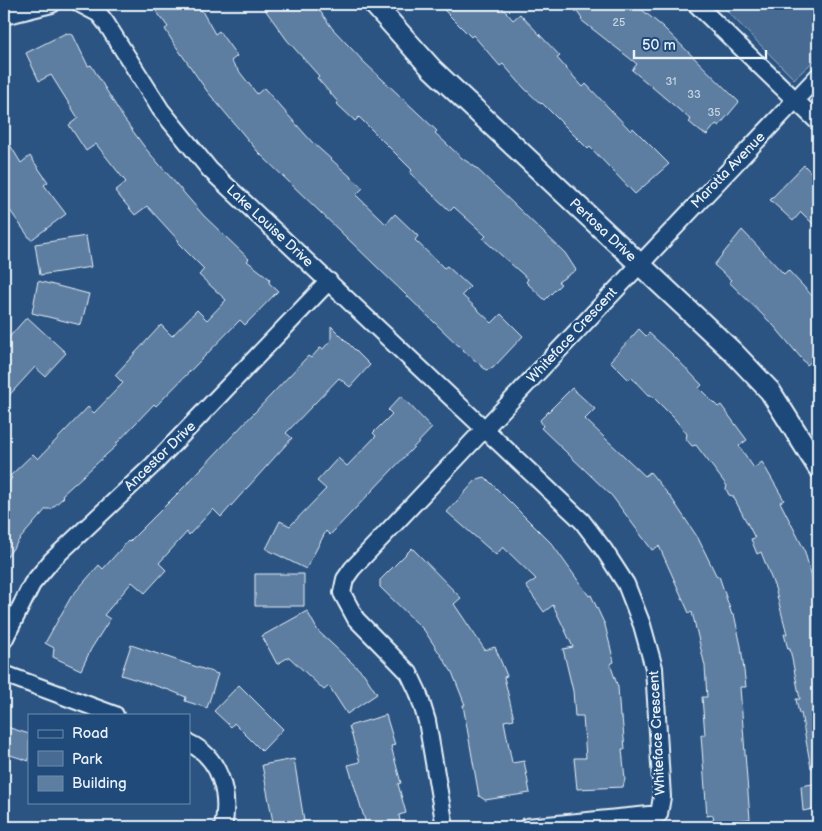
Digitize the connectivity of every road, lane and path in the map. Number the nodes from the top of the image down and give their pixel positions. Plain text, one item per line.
1 (52, 4) edge
2 (80, 4) edge
3 (374, 4) edge
4 (696, 4) edge
5 (4, 16) edge
6 (818, 76) edge
7 (796, 99) junction
8 (818, 122) edge
9 (638, 264) junction
10 (330, 281) junction
11 (485, 429) junction
12 (818, 467) edge
13 (4, 640) edge
14 (4, 674) edge
15 (112, 714) edge
16 (190, 744) edge
17 (223, 827) edge
18 (445, 827) edge
19 (527, 827) edge

1 - 5 street
2 - 10 street, Lake Louise Drive
3 - 9 street, Pertosa Drive
4 - 7 street
6 - 7 street, Marotta Avenue
7 - 8 street
7 - 9 street, Marotta Avenue
9 - 11 street, Whiteface Crescent
9 - 12 street, Pertosa Drive
10 - 11 street, Lake Louise Drive
10 - 13 street, Ancestor Drive
11 - 18 street, Whiteface Crescent
11 - 19 street, Whiteface Crescent
14 - 15 street
16 - 17 street

